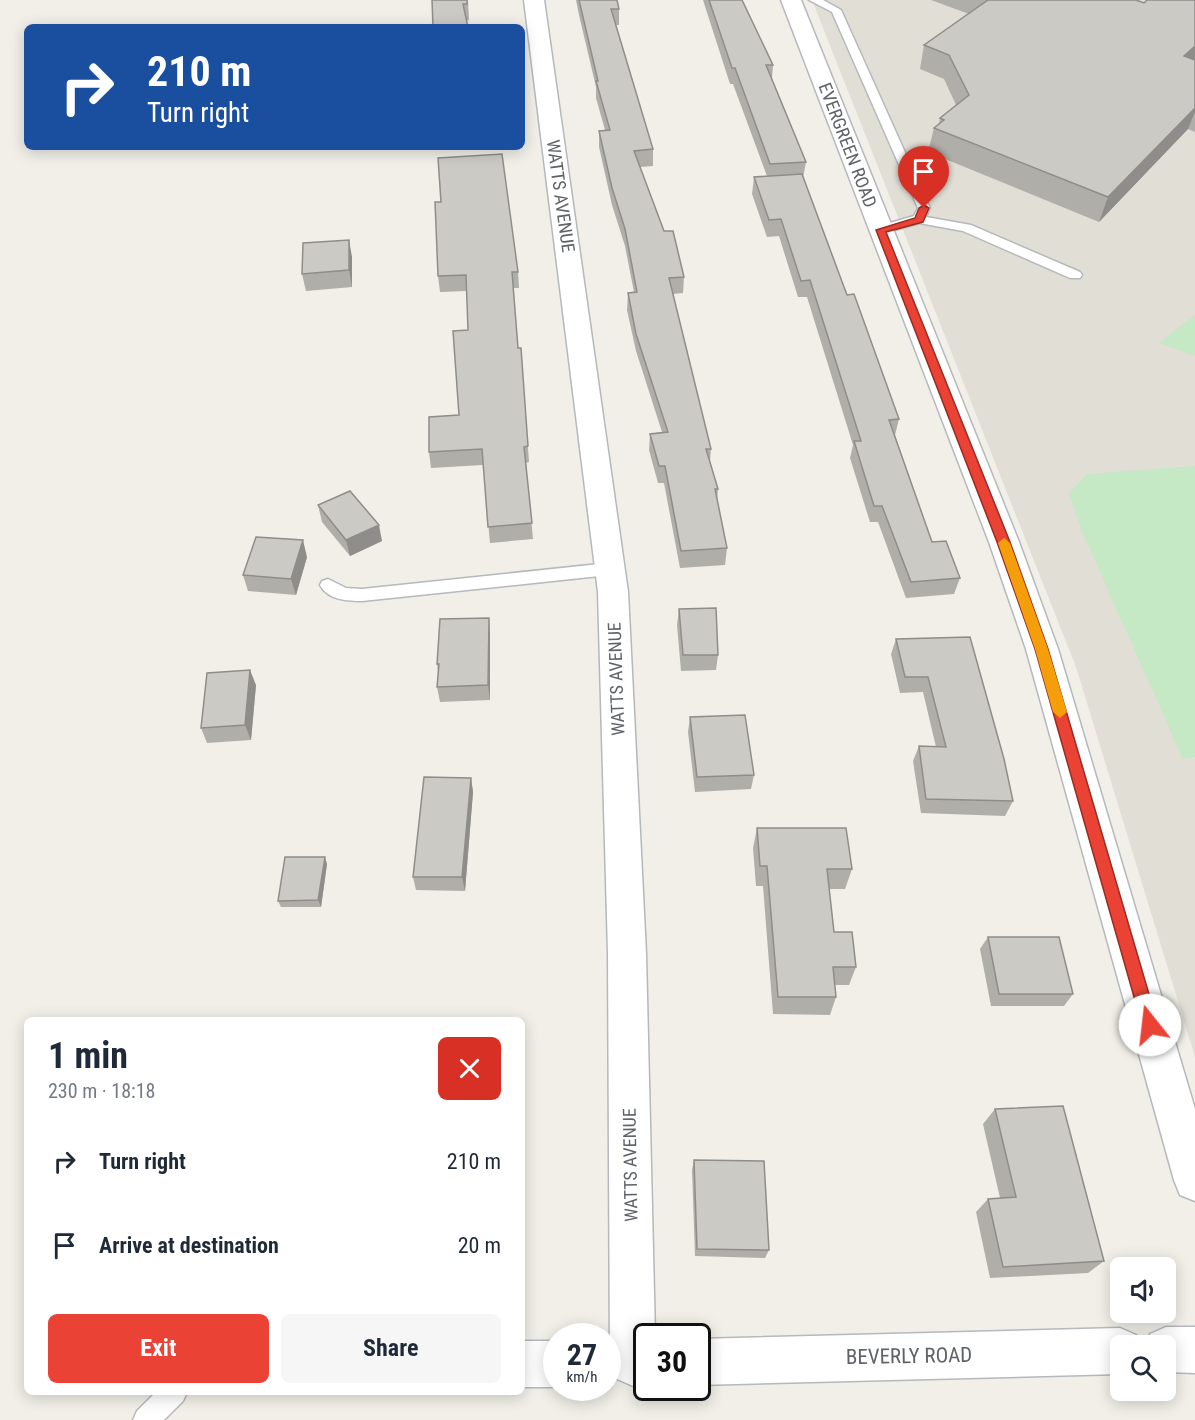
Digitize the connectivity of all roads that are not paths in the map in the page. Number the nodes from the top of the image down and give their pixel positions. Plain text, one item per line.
1 (534, 0) edge
2 (791, 0) edge
3 (814, 0) edge
4 (919, 219) junction
5 (880, 230) junction
6 (1075, 275) dead end
7 (609, 568) junction
8 (328, 585) dead end
9 (1195, 1180) edge
10 (1176, 1350) edge
11 (1195, 1350) edge
12 (1110, 1351) edge
13 (711, 1362) edge
14 (629, 1363) edge
15 (525, 1364) edge
16 (543, 1364) edge
17 (171, 1395) edge
18 (146, 1420) edge

1 - 7 street, WATTS AVENUE
2 - 5 street, EVERGREEN ROAD
3 - 4 lane
4 - 5 lane
4 - 6 lane
5 - 9 street, EVERGREEN ROAD
7 - 8 lane
7 - 14 street, WATTS AVENUE
10 - 11 street
12 - 13 street, BEVERLY ROAD
15 - 16 street
17 - 18 lane

